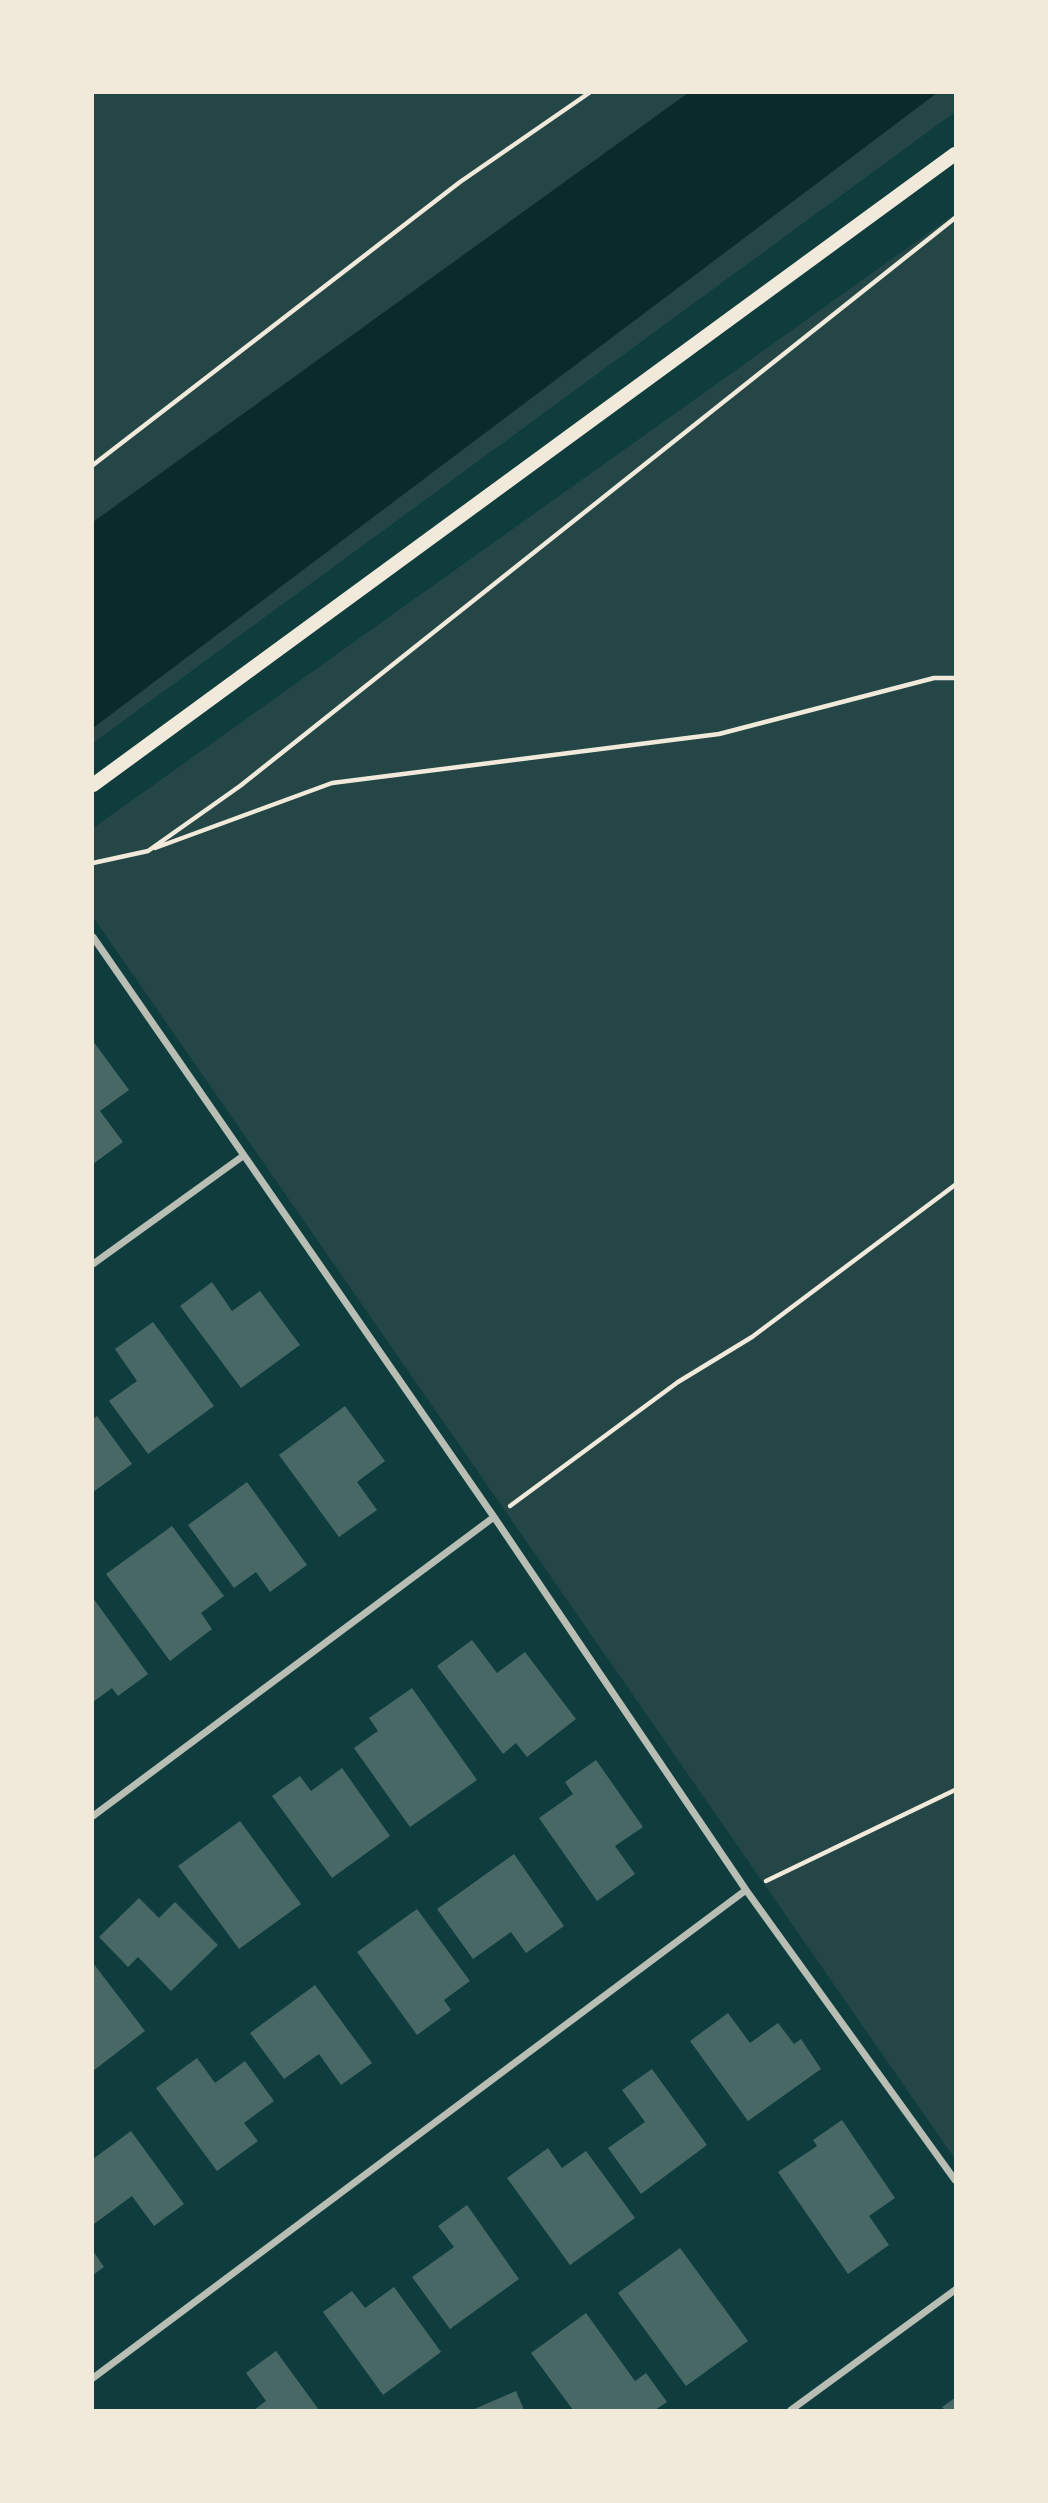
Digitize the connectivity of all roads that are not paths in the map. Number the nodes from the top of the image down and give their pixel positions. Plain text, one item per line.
1 (955, 154) edge
2 (93, 785) edge
3 (93, 937) edge
4 (243, 1156) junction
5 (93, 1264) edge
6 (494, 1517) junction
7 (93, 1816) edge
8 (746, 1890) junction
9 (955, 2180) edge
10 (955, 2290) edge
11 (93, 2378) edge
12 (791, 2410) edge

1 - 2 main road
3 - 4 street
4 - 5 street
4 - 6 street
6 - 7 street
6 - 8 street
8 - 9 street
8 - 11 street
10 - 12 street

